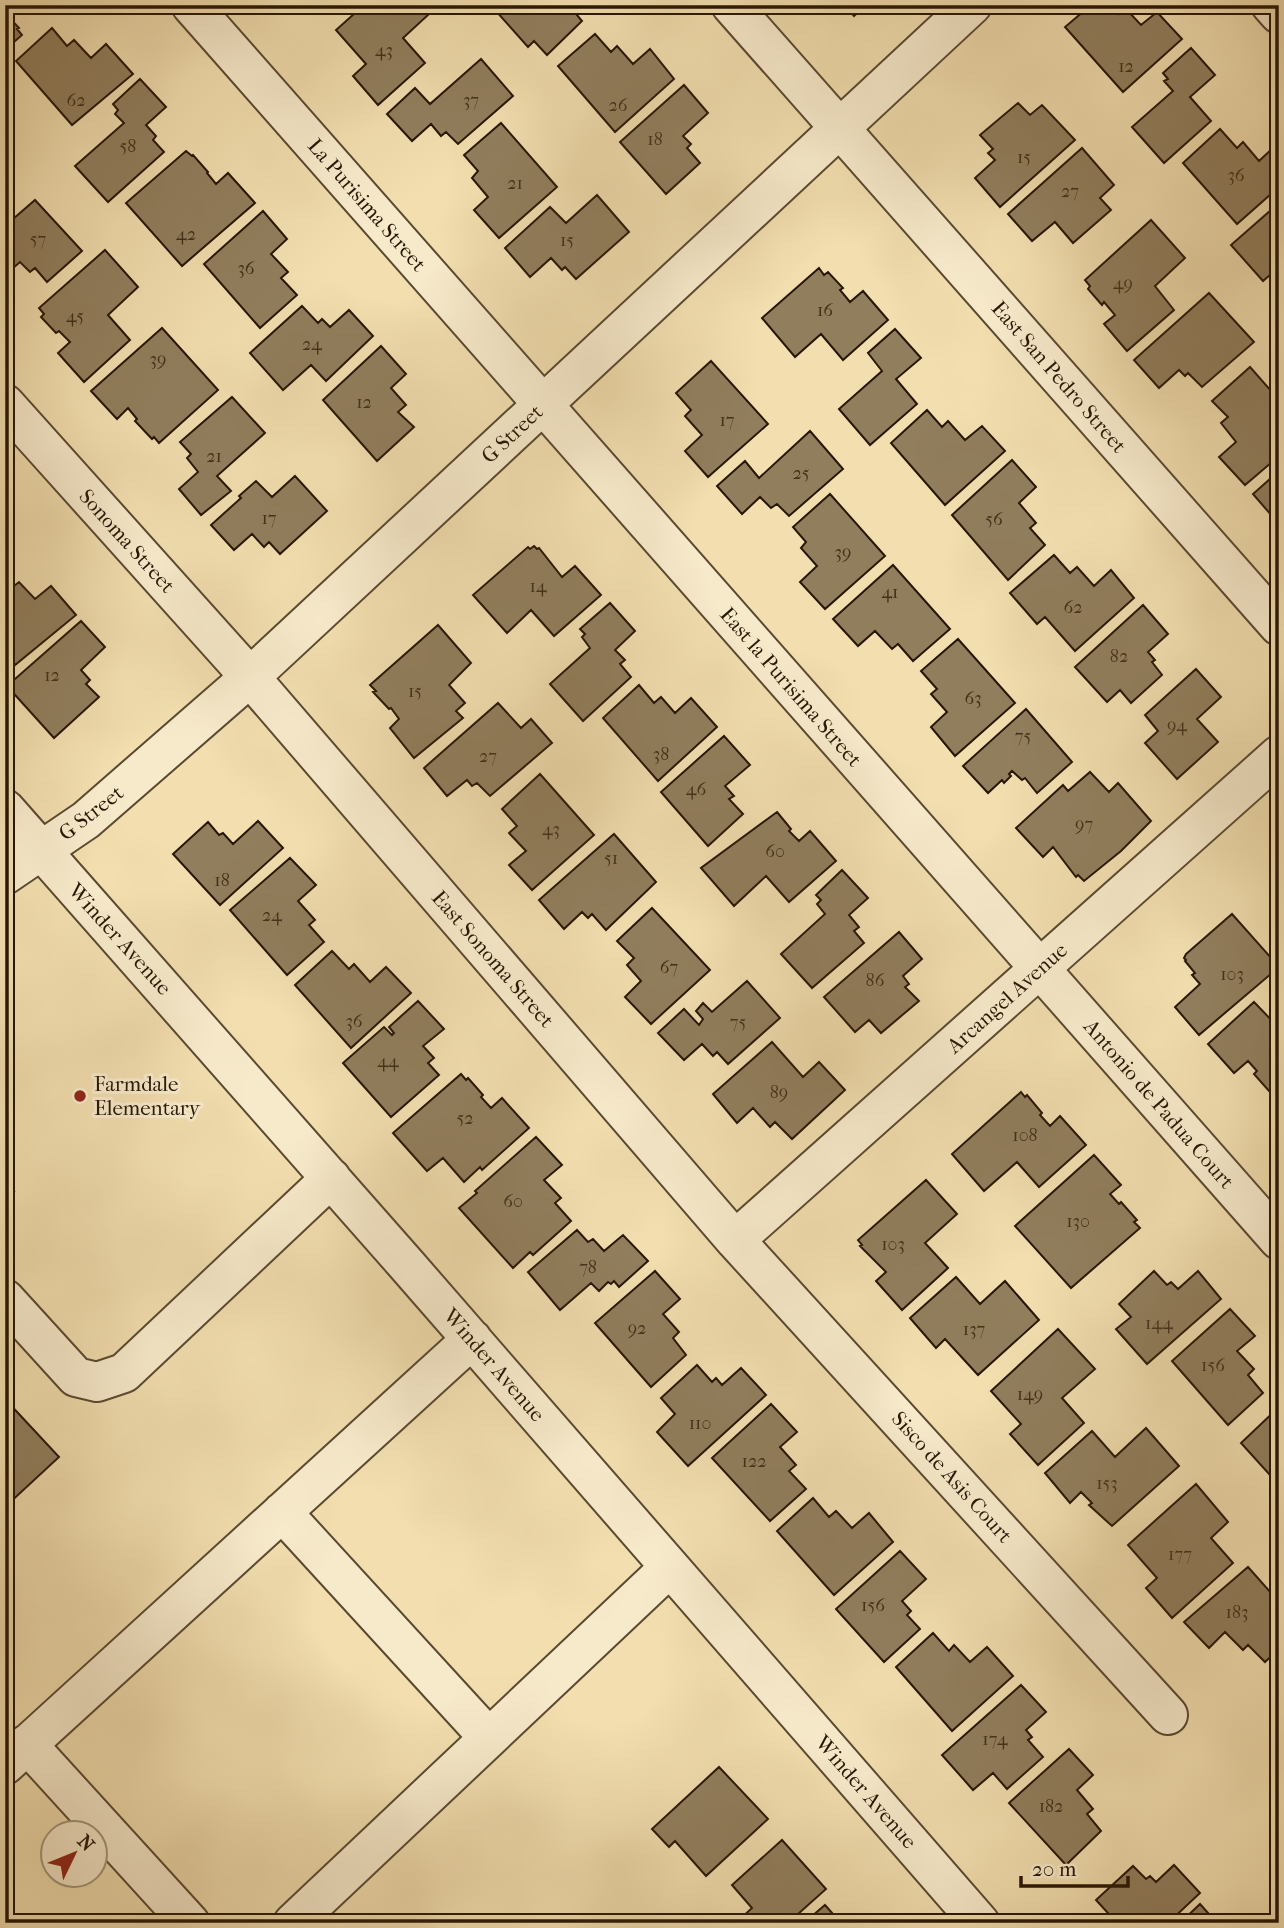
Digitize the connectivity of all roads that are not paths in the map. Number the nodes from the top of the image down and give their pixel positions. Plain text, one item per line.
1 (191, 5) edge
2 (731, 5) edge
3 (972, 5) edge
4 (1271, 5) edge
5 (1279, 14) edge
6 (840, 128) junction
7 (5, 404) edge
8 (543, 405) junction
9 (1279, 626) edge
10 (250, 677) junction
11 (1279, 755) edge
12 (5, 809) edge
13 (41, 851) junction
14 (5, 875) edge
15 (1040, 968) junction
16 (331, 1178) junction
17 (736, 1240) junction
18 (1279, 1240) edge
19 (5, 1299) edge
20 (472, 1339) junction
21 (282, 1512) junction
22 (670, 1566) junction
23 (1168, 1714) dead end
24 (489, 1738) junction
25 (16, 1754) edge
26 (190, 1923) edge
27 (293, 1923) edge
28 (980, 1923) edge

1 - 8 street, La Purisima Street
2 - 6 street, East San Pedro Street
3 - 6 street, G Street
4 - 5 street
6 - 8 street, G Street
6 - 9 street, East San Pedro Street
7 - 10 street, Sonoma Street
8 - 10 street, G Street
8 - 15 street, East la Purisima Street
10 - 13 street, G Street
10 - 17 street, East Sonoma Street
11 - 15 street, Arcangel Avenue
12 - 13 street, Winder Avenue
13 - 14 street, G Street
13 - 16 street, Winder Avenue
15 - 17 street, Arcangel Avenue
15 - 18 street, Antonio de Padua Court
16 - 19 street
16 - 20 street, Winder Avenue
17 - 23 street, Sisco de Asis Court
20 - 21 street
20 - 22 street, Winder Avenue
21 - 24 street
21 - 25 street
22 - 24 street
22 - 28 street, Winder Avenue
24 - 27 street
25 - 26 street

